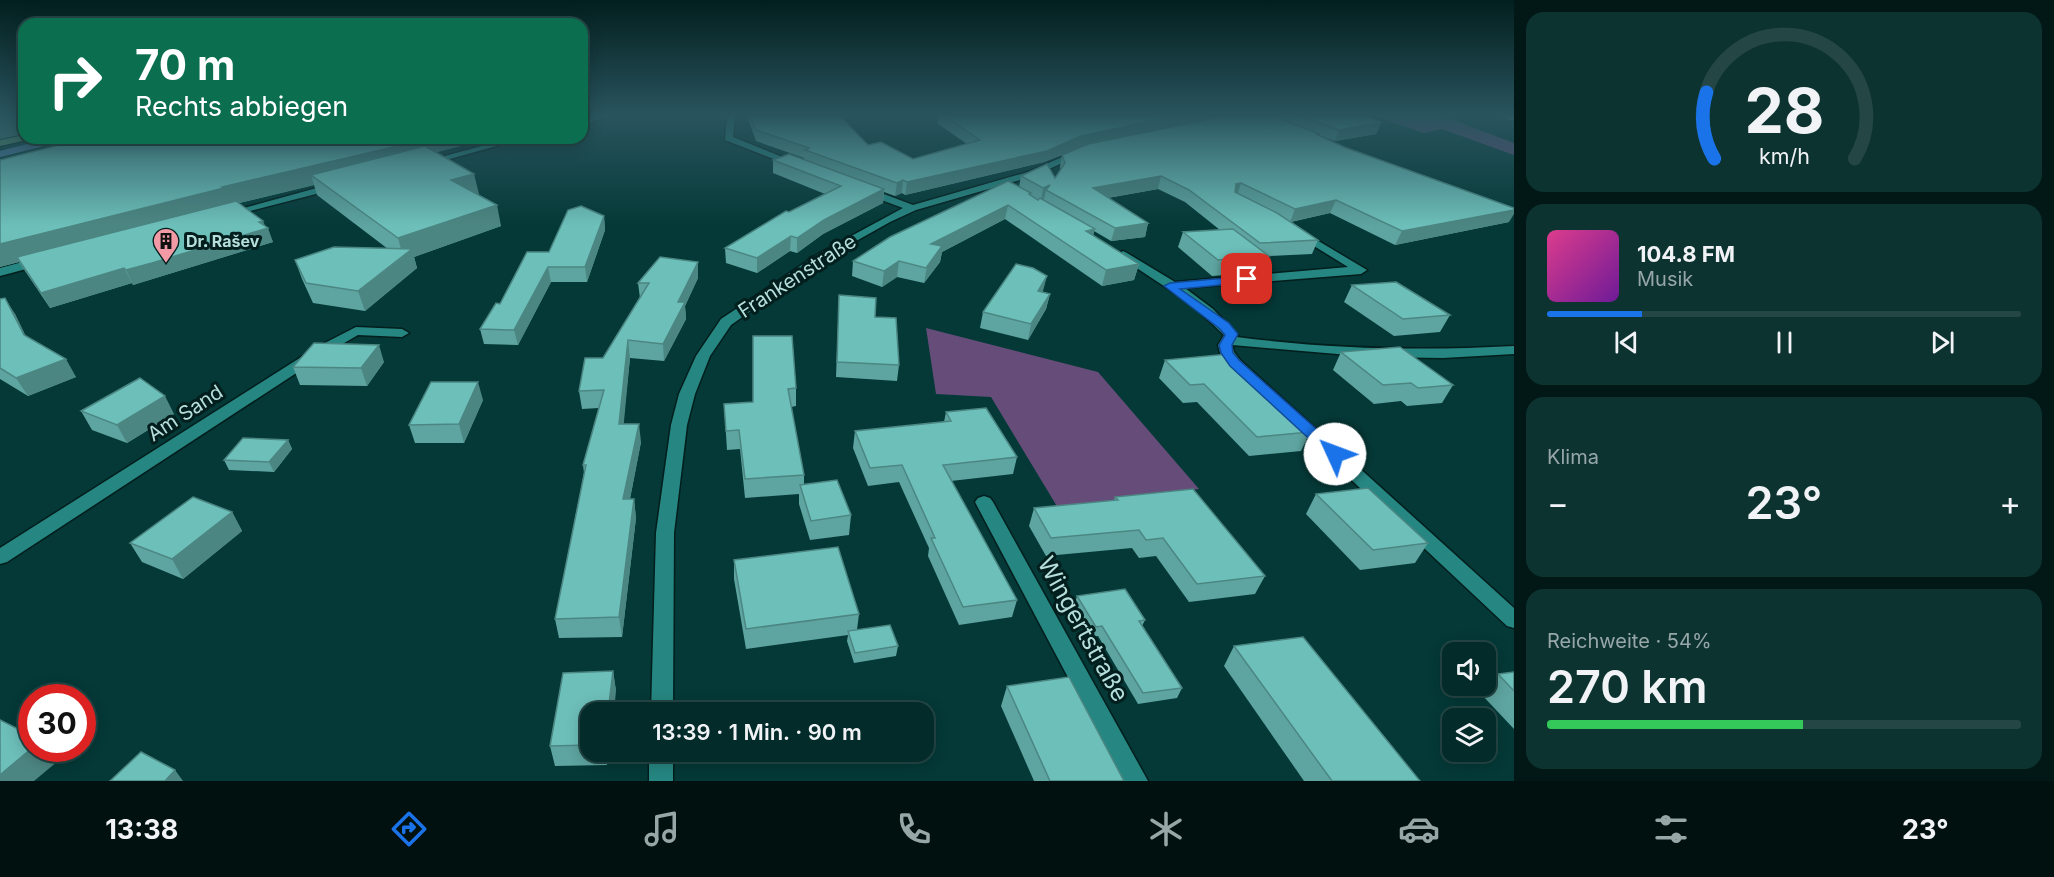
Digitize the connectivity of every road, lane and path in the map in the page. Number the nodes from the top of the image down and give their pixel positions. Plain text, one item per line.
1 (465, 152) edge
2 (765, 152) edge
3 (1085, 152) edge
4 (412, 166) edge
5 (802, 167) edge
6 (995, 183) junction
7 (346, 184) edge
8 (857, 188) edge
9 (1013, 192) edge
10 (912, 208) junction
11 (210, 218) edge
12 (1292, 229) edge
13 (1114, 249) edge
14 (54, 258) edge
15 (0, 272) edge
16 (1170, 286) junction
17 (402, 333) dead end
18 (1230, 340) junction
19 (1514, 350) edge
20 (984, 502) dead end
21 (0, 557) edge
22 (1514, 620) edge
23 (662, 702) edge
24 (661, 762) edge
25 (661, 781) edge
26 (1136, 781) edge

1 - 4 street
2 - 5 street
3 - 6 street, Frankenstraße
6 - 9 street
6 - 10 street, Frankenstraße
7 - 11 street
8 - 10 street
10 - 23 street, Frankenstraße
12 - 16 street
13 - 16 street
14 - 15 street
16 - 18 street
17 - 21 street, Am Sand
18 - 19 street
18 - 22 street
20 - 26 street, Wingertstraße
24 - 25 street

